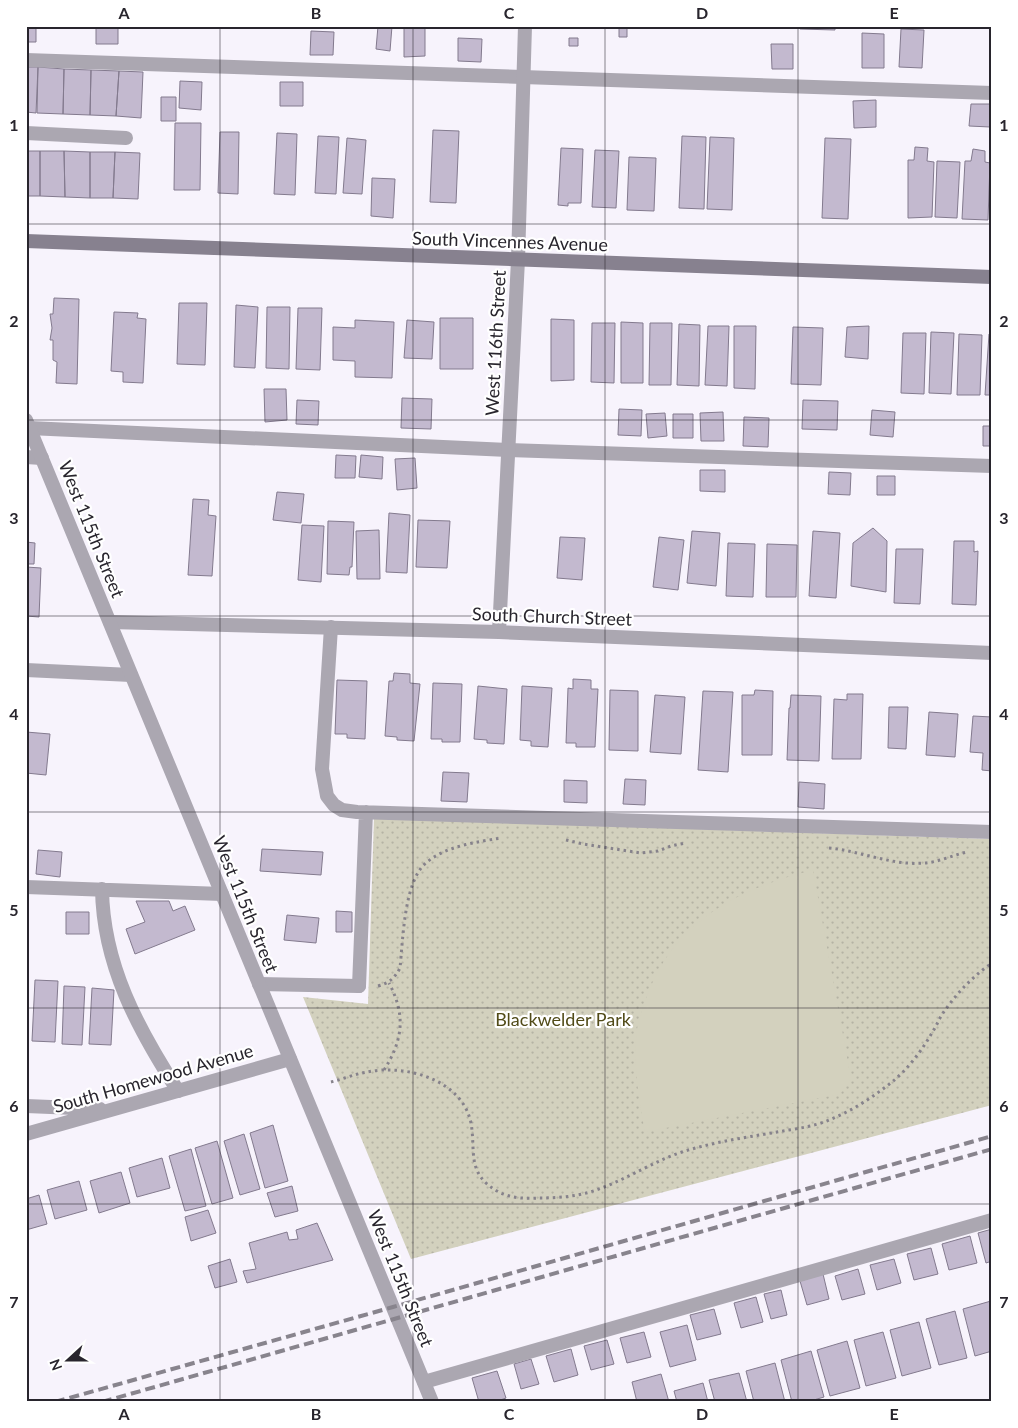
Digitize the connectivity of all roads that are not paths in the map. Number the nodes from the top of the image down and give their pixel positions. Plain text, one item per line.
1 (525, 26) edge
2 (26, 60) edge
3 (523, 77) junction
4 (992, 93) edge
5 (26, 133) edge
6 (126, 138) dead end
7 (26, 241) edge
8 (518, 260) junction
9 (992, 278) edge
10 (28, 424) edge
11 (508, 450) junction
12 (26, 457) edge
13 (42, 458) junction
14 (992, 466) edge
15 (110, 622) junction
16 (331, 628) junction
17 (499, 632) junction
18 (992, 653) edge
19 (26, 670) edge
20 (131, 675) junction
21 (366, 812) junction
22 (992, 832) edge
23 (26, 887) edge
24 (102, 889) junction
25 (222, 894) junction
26 (259, 984) junction
27 (290, 1059) junction
28 (178, 1091) junction
29 (26, 1106) edge
30 (114, 1109) junction
31 (26, 1134) edge
32 (992, 1220) edge
33 (424, 1382) junction
34 (432, 1402) edge

1 - 3 street, West 116th Street
2 - 3 street
3 - 4 street
3 - 8 street, West 116th Street
5 - 6 street
7 - 8 main road, South Vincennes Avenue
8 - 9 main road, South Vincennes Avenue
8 - 11 street, West 116th Street
10 - 11 street
10 - 13 street, West 115th Street
11 - 14 street
11 - 17 street, West 116th Street
12 - 13 street
13 - 15 street, West 115th Street
15 - 16 street, South Church Street
15 - 20 street, West 115th Street
16 - 17 street, South Church Street
16 - 21 street
17 - 18 street, South Church Street
19 - 20 street
20 - 25 street, West 115th Street
21 - 22 street
21 - 26 street
23 - 24 street
24 - 25 street
24 - 28 street
25 - 26 street, West 115th Street
26 - 27 street, West 115th Street
27 - 28 street, South Homewood Avenue
27 - 33 street, West 115th Street
28 - 30 street, South Homewood Avenue
29 - 30 street
30 - 31 street, South Homewood Avenue
32 - 33 street
33 - 34 street, West 115th Street

